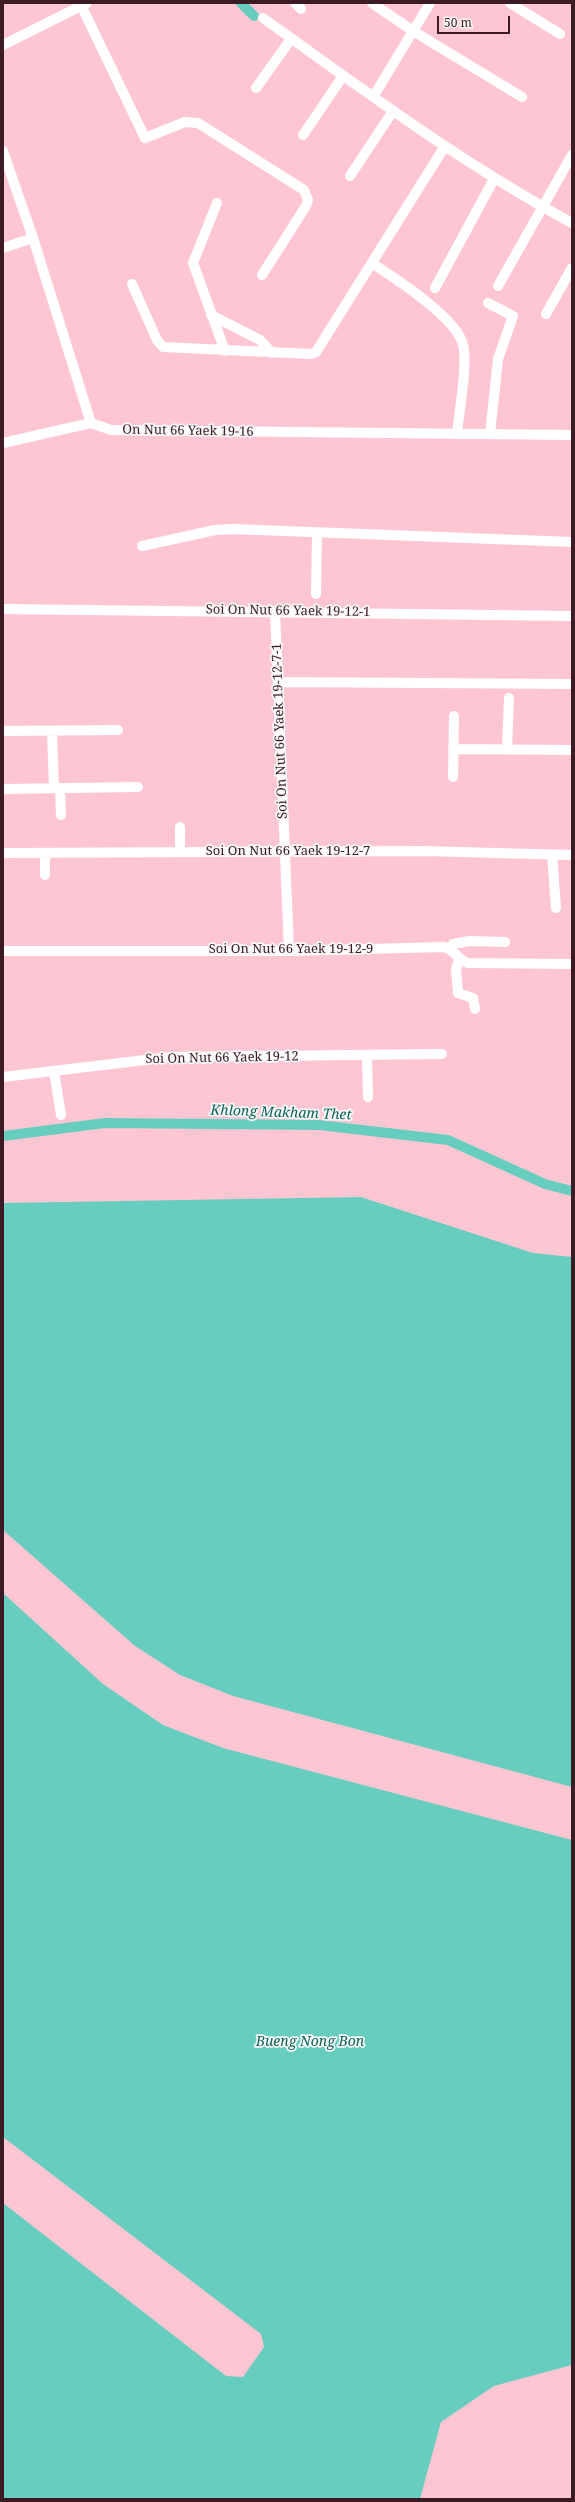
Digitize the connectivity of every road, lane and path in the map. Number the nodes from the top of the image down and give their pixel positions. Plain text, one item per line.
1 (372, 3) edge
2 (430, 3) edge
3 (510, 3) edge
4 (83, 4) edge
5 (263, 18) dead end
6 (413, 31) junction
7 (560, 34) dead end
8 (291, 38) junction
9 (3, 45) edge
10 (343, 76) junction
11 (256, 88) dead end
12 (373, 97) junction
13 (522, 97) dead end
14 (393, 111) junction
15 (302, 135) dead end
16 (446, 146) junction
17 (3, 151) edge
18 (572, 155) edge
19 (5, 162) edge
20 (350, 176) dead end
21 (494, 179) junction
22 (217, 202) dead end
23 (542, 207) junction
24 (572, 223) edge
25 (33, 238) junction
26 (3, 248) edge
27 (373, 264) junction
28 (572, 268) edge
29 (262, 275) dead end
30 (132, 284) dead end
31 (498, 286) dead end
32 (435, 288) dead end
33 (488, 303) dead end
34 (546, 314) dead end
35 (211, 315) junction
36 (225, 351) junction
37 (272, 353) junction
38 (91, 423) junction
39 (458, 434) junction
40 (490, 434) junction
41 (572, 435) edge
42 (3, 443) edge
43 (316, 533) junction
44 (572, 542) edge
45 (142, 546) dead end
46 (316, 594) dead end
47 (3, 609) edge
48 (275, 611) junction
49 (572, 616) edge
50 (278, 682) junction
51 (572, 684) edge
52 (509, 698) dead end
53 (454, 716) dead end
54 (118, 730) dead end
55 (3, 731) edge
56 (52, 732) junction
57 (453, 749) junction
58 (507, 749) junction
59 (572, 750) edge
60 (453, 777) dead end
61 (138, 787) dead end
62 (57, 788) junction
63 (3, 789) edge
64 (61, 815) dead end
65 (180, 827) dead end
66 (285, 850) junction
67 (180, 852) junction
68 (3, 853) edge
69 (45, 853) junction
70 (552, 855) junction
71 (572, 856) edge
72 (45, 875) dead end
73 (556, 908) dead end
74 (505, 942) dead end
75 (451, 949) junction
76 (3, 951) edge
77 (289, 951) junction
78 (459, 960) junction
79 (572, 964) edge
80 (475, 1009) dead end
81 (442, 1054) dead end
82 (367, 1055) junction
83 (54, 1071) junction
84 (3, 1077) edge
85 (368, 1097) dead end
86 (61, 1115) dead end

1 - 6 street
2 - 6 street
3 - 7 street
4 - 9 street
4 - 29 street
5 - 8 street
6 - 12 street
6 - 13 street
8 - 10 street
8 - 11 street
10 - 12 street
10 - 15 street
12 - 14 street
14 - 16 street
14 - 20 street
16 - 21 street
16 - 27 street
17 - 19 street
18 - 23 street
19 - 25 street
21 - 23 street
21 - 32 street
22 - 35 street
23 - 24 street
23 - 31 street
25 - 26 street
25 - 38 street
27 - 37 street
27 - 39 street
28 - 34 street
30 - 36 street
33 - 40 street
35 - 36 street
35 - 37 street
36 - 37 street
38 - 39 street, On Nut 66 Yaek 19-16
38 - 42 street
39 - 40 street, On Nut 66 Yaek 19-16
40 - 41 street, On Nut 66 Yaek 19-16
43 - 44 street
43 - 45 street
43 - 46 street
47 - 48 street, Soi On Nut 66 Yaek 19-12-1
48 - 49 street, Soi On Nut 66 Yaek 19-12-1
48 - 50 street, Soi On Nut 66 Yaek 19-12-7-1
50 - 51 street
50 - 66 street, Soi On Nut 66 Yaek 19-12-7-1
52 - 58 street
53 - 57 street
54 - 56 street
55 - 56 street
56 - 62 street
57 - 58 street
57 - 60 street
58 - 59 street
61 - 62 street
62 - 63 street
62 - 64 street
65 - 67 street
66 - 67 street, Soi On Nut 66 Yaek 19-12-7
66 - 70 street, Soi On Nut 66 Yaek 19-12-7
66 - 77 street, Soi On Nut 66 Yaek 19-12-7-1
67 - 69 street, Soi On Nut 66 Yaek 19-12-7
68 - 69 street, Soi On Nut 66 Yaek 19-12-7
69 - 72 street
70 - 71 street, Soi On Nut 66 Yaek 19-12-7
70 - 73 street
74 - 75 street
75 - 77 street, Soi On Nut 66 Yaek 19-12-9
75 - 78 street
76 - 77 street, Soi On Nut 66 Yaek 19-12-9
78 - 79 street
78 - 80 street
81 - 82 street, Soi On Nut 66 Yaek 19-12
82 - 83 street, Soi On Nut 66 Yaek 19-12
82 - 85 street
83 - 84 street, Soi On Nut 66 Yaek 19-12
83 - 86 street

